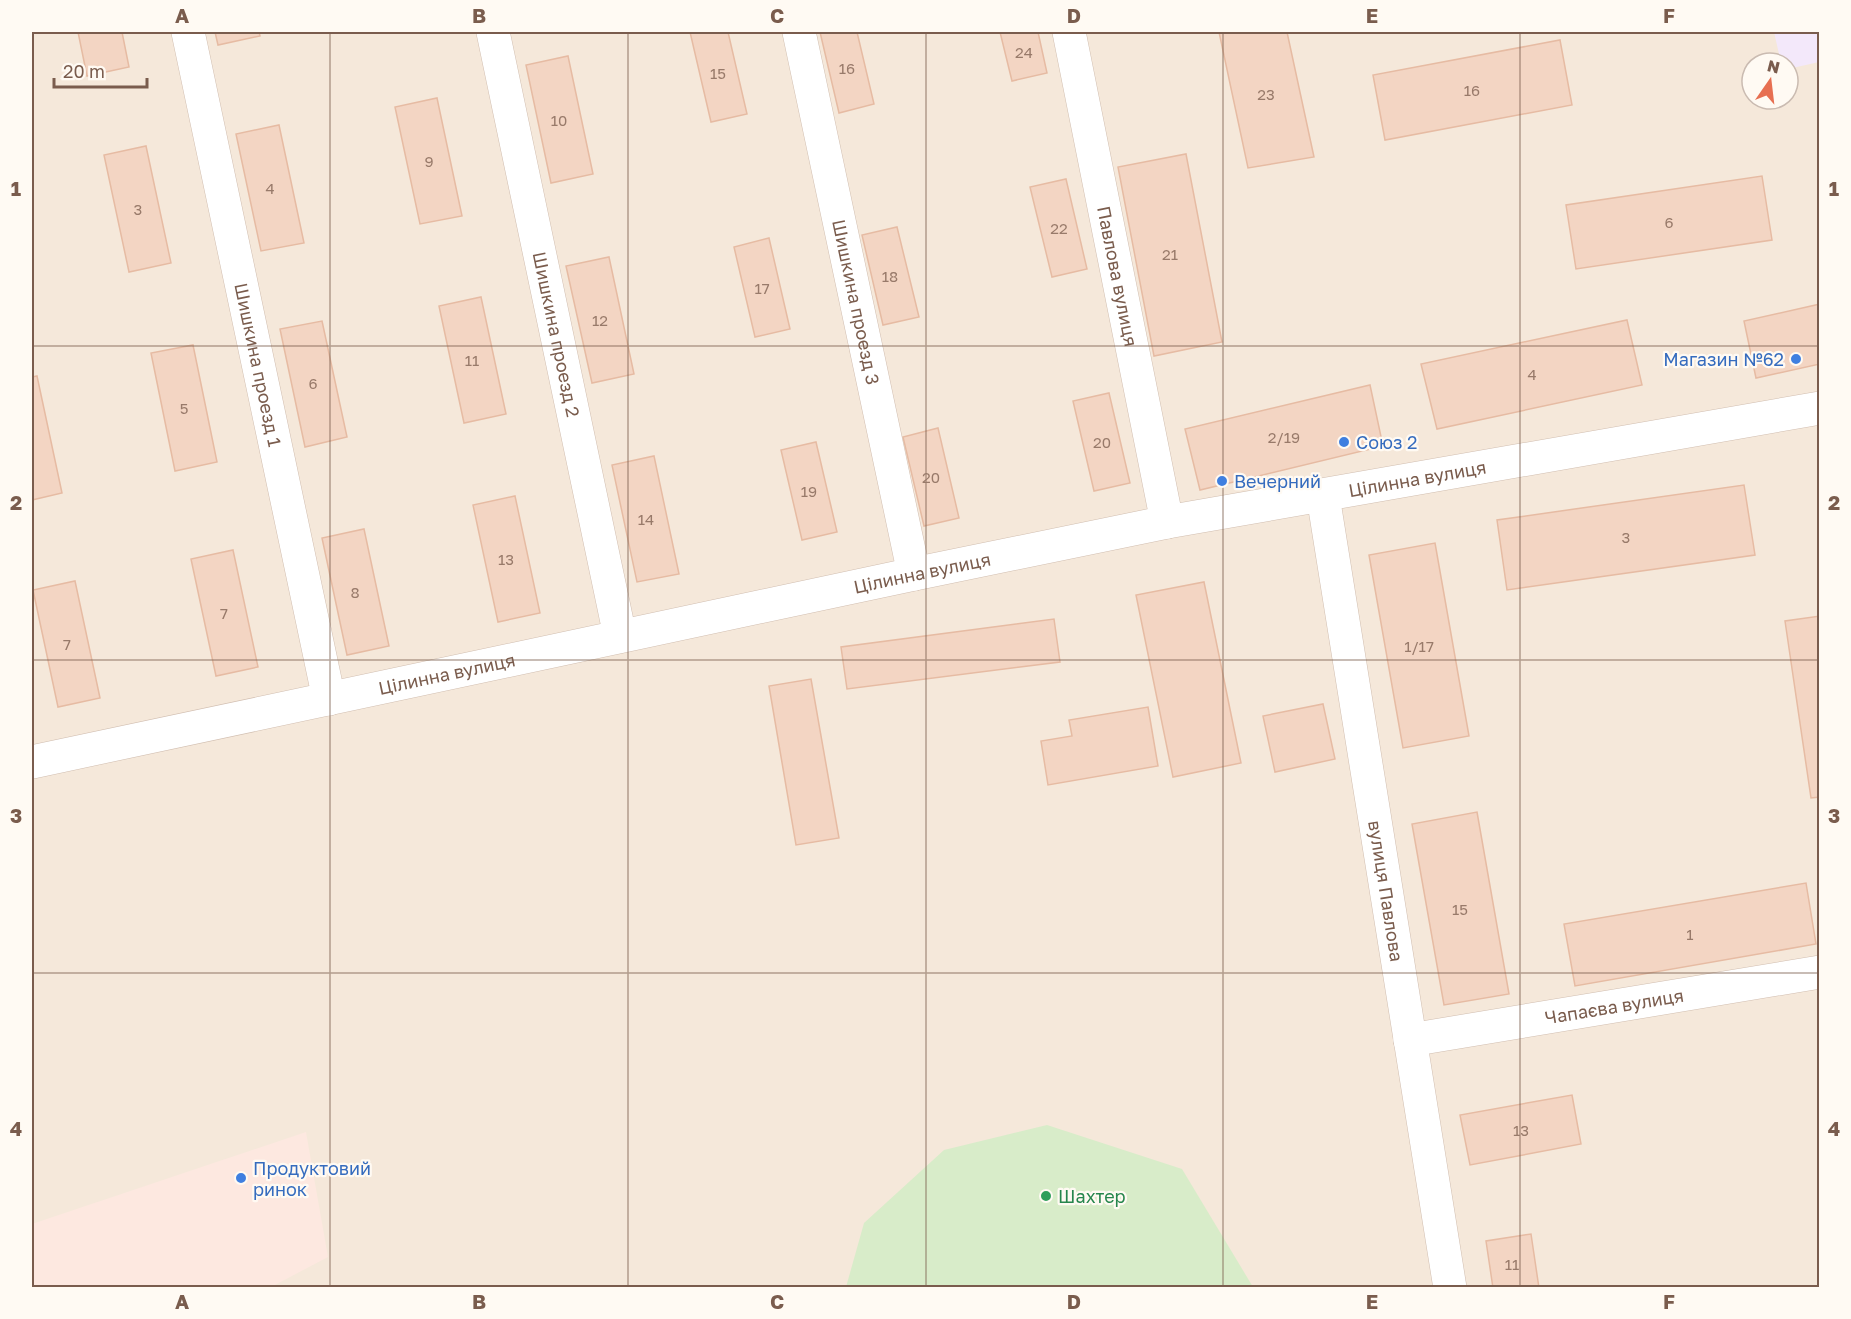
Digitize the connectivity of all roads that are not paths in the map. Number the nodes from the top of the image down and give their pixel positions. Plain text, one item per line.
1 (188, 32) edge
2 (493, 32) edge
3 (799, 32) edge
4 (1069, 32) edge
5 (1820, 408) edge
6 (1323, 496) junction
7 (1167, 522) junction
8 (914, 573) junction
9 (620, 636) junction
10 (329, 699) junction
11 (32, 762) edge
12 (1820, 972) edge
13 (1410, 1040) junction
14 (1450, 1287) edge

1 - 10 street, Шишкина проезд 1
2 - 9 street, Шишкина проезд 2
3 - 8 street, Шишкина проезд 3
4 - 7 street, Павлова вулиця
5 - 6 street, Цілинна вулиця
6 - 7 street, Цілинна вулиця
6 - 13 street, вулиця Павлова
7 - 8 street, Цілинна вулиця
8 - 9 street, Цілинна вулиця
9 - 10 street, Цілинна вулиця
10 - 11 street, Цілинна вулиця
12 - 13 street, Чапаєва вулиця
13 - 14 street, вулиця Павлова

